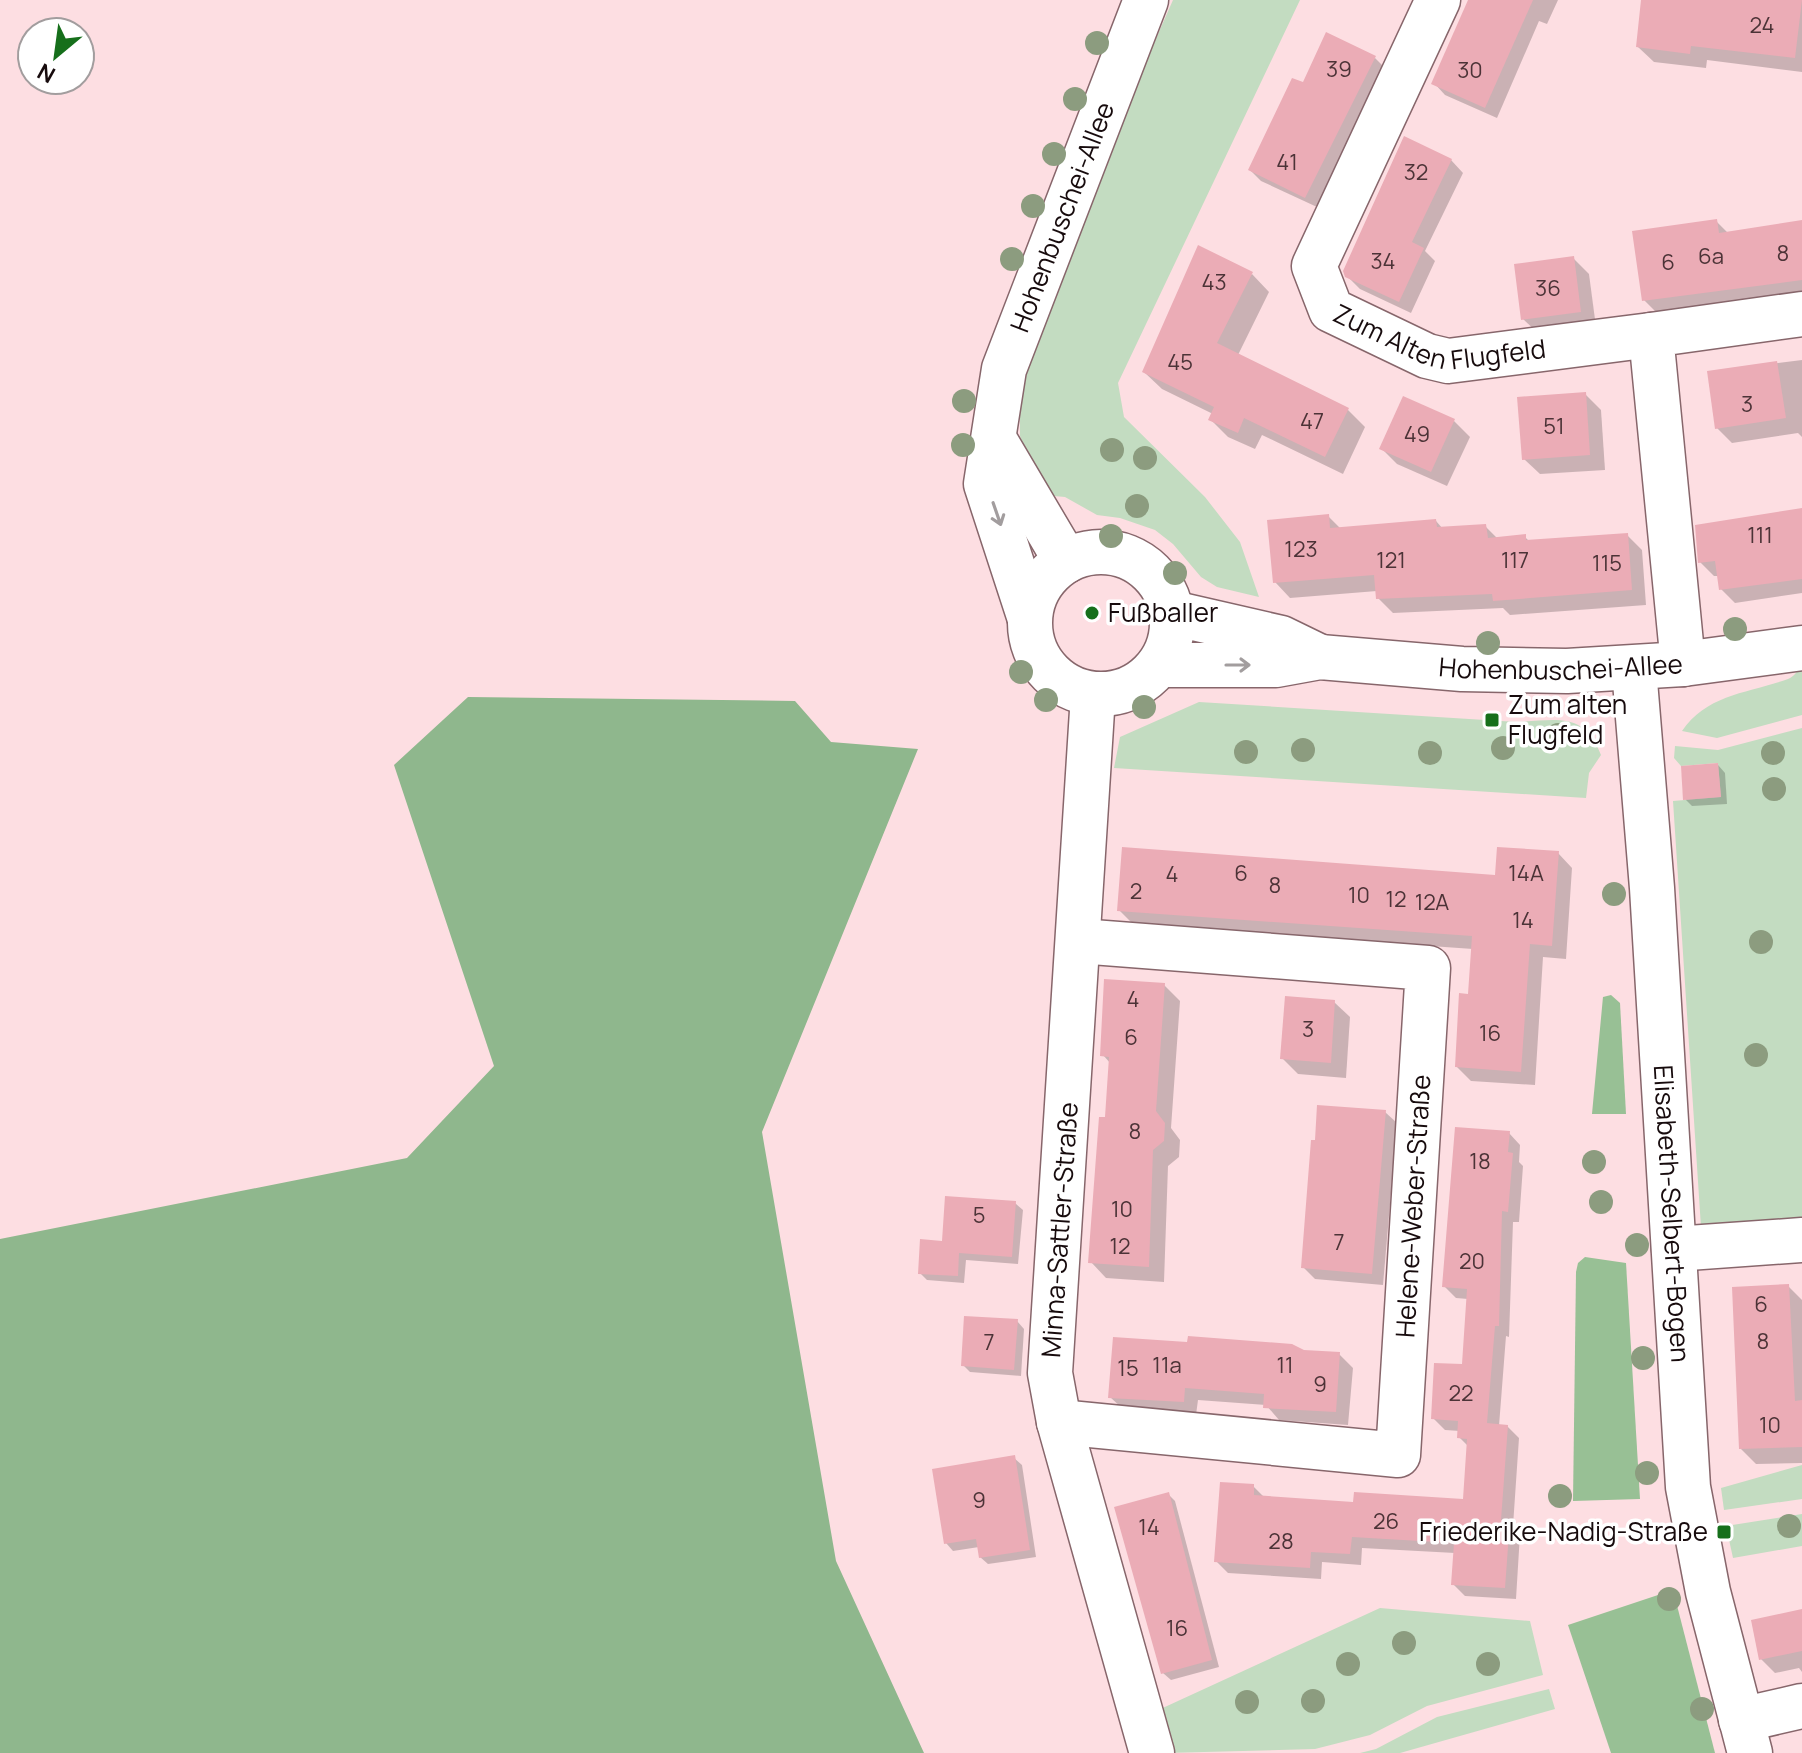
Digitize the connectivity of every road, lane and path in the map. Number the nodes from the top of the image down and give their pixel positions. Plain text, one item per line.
1 (1146, 0) edge
2 (1438, 0) edge
3 (1802, 314) edge
4 (1651, 335) junction
5 (994, 439) junction
6 (1066, 561) junction
7 (1172, 613) junction
8 (1029, 616) junction
9 (1802, 648) edge
10 (1320, 657) junction
11 (1683, 664) junction
12 (1160, 665) junction
13 (1634, 669) junction
14 (1093, 695) junction
15 (1079, 941) junction
16 (1802, 1240) edge
17 (1674, 1249) junction
18 (1059, 1422) junction
19 (1802, 1706) edge
20 (1745, 1736) edge
21 (1152, 1753) edge

1 - 5 street, Hohenbuschei-Allee
2 - 4 street, Zum Alten Flugfeld
3 - 4 street, Zum Alten Flugfeld
4 - 11 street
5 - 6 street
5 -> 8 street, Hohenbuschei-Allee
6 - 7 street
6 - 8 street
7 - 10 street, Hohenbuschei-Allee
7 - 12 street
8 - 14 street
9 - 11 street, Hohenbuschei-Allee
12 -> 10 street, Hohenbuschei-Allee
10 - 13 street, Hohenbuschei-Allee
11 - 13 street, Hohenbuschei-Allee
12 - 14 street
13 - 17 street, Elisabeth-Selbert-Bogen
14 - 15 street, Minna-Sattler-Straße
15 - 18 street, Minna-Sattler-Straße
15 - 18 street, Helene-Weber-Straße
16 - 17 street
17 - 20 street, Elisabeth-Selbert-Bogen
18 - 21 street, Minna-Sattler-Straße
19 - 20 street

